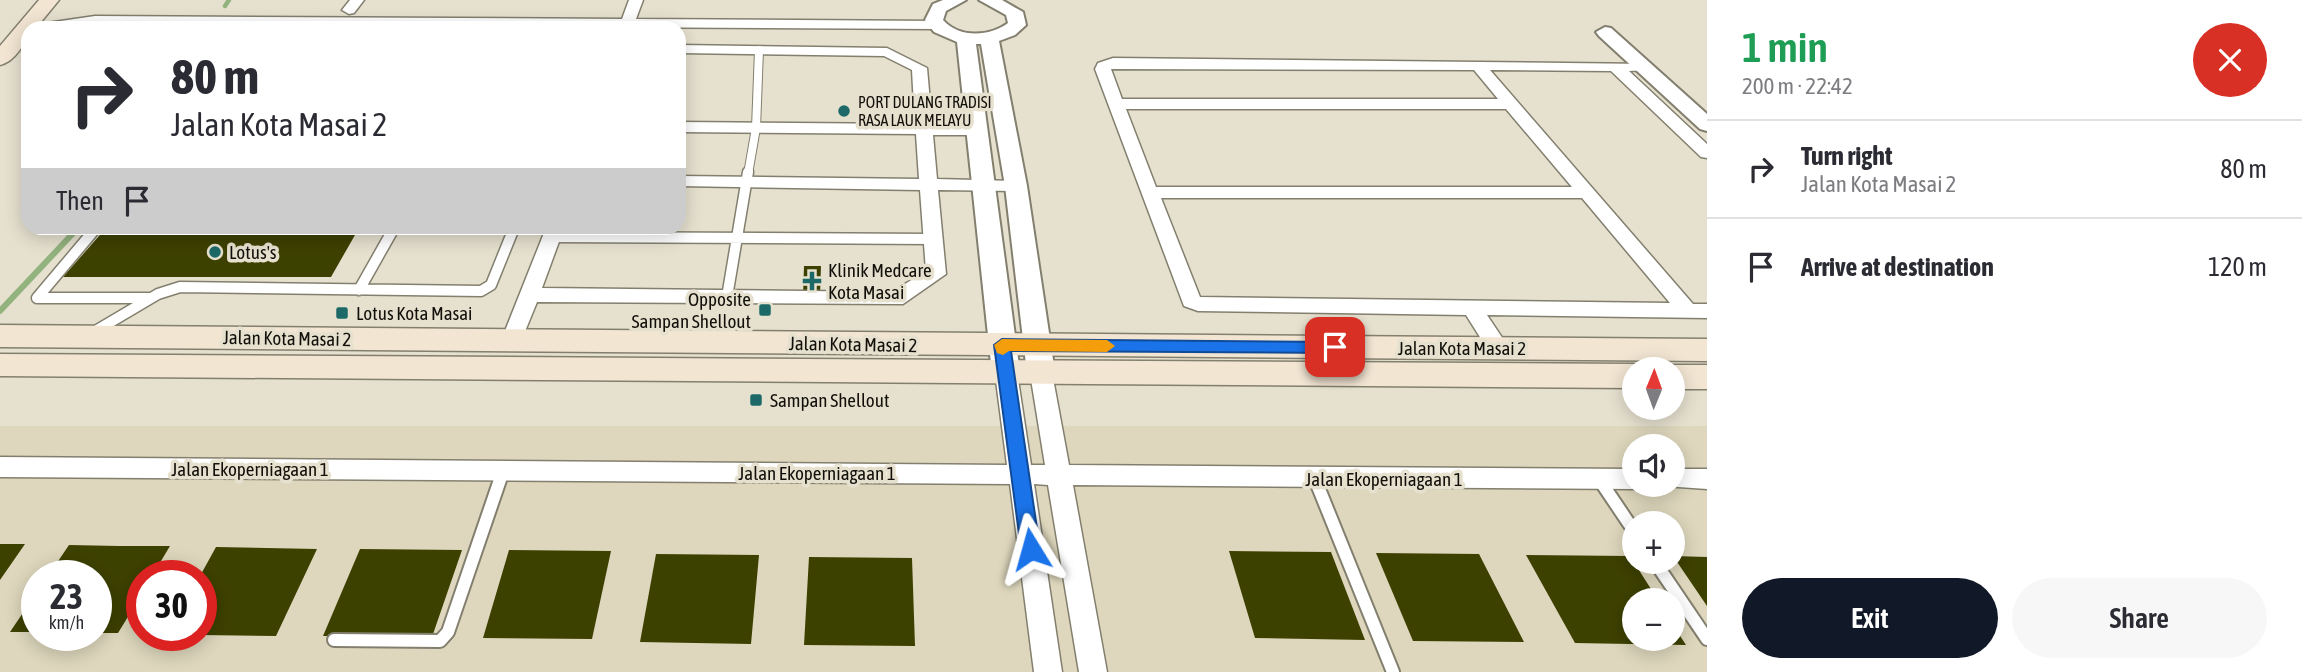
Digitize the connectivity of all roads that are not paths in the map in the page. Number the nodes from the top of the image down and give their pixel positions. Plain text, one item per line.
1 (957, 0) edge
2 (988, 0) edge
3 (353, 5) edge
4 (630, 16) edge
5 (34, 17) edge
6 (936, 20) junction
7 (21, 24) edge
8 (21, 33) edge
9 (0, 34) edge
10 (966, 38) junction
11 (989, 38) junction
12 (686, 49) edge
13 (759, 50) junction
14 (0, 59) edge
15 (1478, 66) junction
16 (1615, 67) junction
17 (1644, 67) junction
18 (1116, 104) junction
19 (1511, 104) junction
20 (1707, 109) edge
21 (1707, 125) edge
22 (686, 127) edge
23 (756, 128) junction
24 (924, 130) junction
25 (975, 130) junction
26 (1707, 153) edge
27 (686, 181) edge
28 (747, 182) junction
29 (928, 185) junction
30 (982, 186) junction
31 (1016, 186) junction
32 (1148, 191) junction
33 (1587, 193) junction
34 (90, 235) edge
35 (390, 235) edge
36 (511, 235) edge
37 (552, 235) edge
38 (663, 235) edge
39 (737, 237) junction
40 (933, 239) junction
41 (359, 290) junction
42 (530, 295) junction
43 (727, 297) junction
44 (152, 298) junction
45 (1472, 308) junction
46 (1688, 311) junction
47 (1707, 311) edge
48 (0, 336) edge
49 (87, 336) junction
50 (512, 341) junction
51 (1498, 348) junction
52 (1707, 350) edge
53 (1004, 359) junction
54 (1039, 359) junction
55 (0, 365) edge
56 (1622, 376) edge
57 (1685, 377) edge
58 (1707, 377) edge
59 (0, 467) edge
60 (503, 471) junction
61 (1020, 474) junction
62 (1059, 475) junction
63 (1315, 479) junction
64 (1599, 479) junction
65 (1622, 479) edge
66 (1685, 479) edge
67 (1707, 479) edge
68 (1622, 513) edge
69 (1663, 574) edge
70 (1707, 639) edge
71 (334, 640) dead end
72 (1048, 672) edge
73 (1093, 672) edge
74 (1393, 672) edge

1 - 6 street
2 - 11 street
3 - 4 street
3 - 5 street
4 - 5 street
4 - 6 street
6 - 10 street
7 - 9 main road
8 - 14 main road
10 - 11 street
10 - 25 street
11 - 31 street
12 - 13 street
13 - 23 lane
13 - 24 street
15 - 16 street
15 - 18 street
15 - 19 street
16 - 17 street
16 - 26 street
17 - 20 street
17 - 21 street
18 - 19 street
18 - 32 street
19 - 33 street
22 - 23 street
23 - 24 street
23 - 28 lane
24 - 25 street
24 - 29 street
25 - 30 street
27 - 28 street
28 - 29 street
28 - 39 lane
29 - 30 street
29 - 40 street
30 - 31 street
30 - 53 street
31 - 54 street
32 - 33 street
32 - 45 street
33 - 46 street
34 - 44 lane
35 - 41 lane
36 - 41 lane
37 - 42 street
38 - 39 lane
39 - 40 lane
39 - 43 lane
40 - 43 street
41 - 44 lane
42 - 43 street
42 - 50 street
44 - 49 lane
45 - 46 street
45 - 51 street
46 - 47 street
48 - 49 main road, Jalan Kota Masai 2
49 - 50 main road, Jalan Kota Masai 2
50 - 53 main road, Jalan Kota Masai 2
51 - 52 main road, Jalan Kota Masai 2
51 - 54 main road, Jalan Kota Masai 2
53 - 54 main road, Jalan Kota Masai 2
53 - 55 main road, Jalan Kota Masai 2
53 - 61 street
54 - 56 main road, Jalan Kota Masai 2
54 - 62 street
57 - 58 main road
59 - 60 street, Jalan Ekoperniagaan 1
60 - 61 street, Jalan Ekoperniagaan 1
60 - 71 lane
61 - 62 street, Jalan Ekoperniagaan 1
61 - 72 street
62 - 63 street, Jalan Ekoperniagaan 1
62 - 73 street
63 - 64 street, Jalan Ekoperniagaan 1
63 - 74 lane
64 - 65 street, Jalan Ekoperniagaan 1
64 - 68 lane
66 - 67 street
69 - 70 lane

